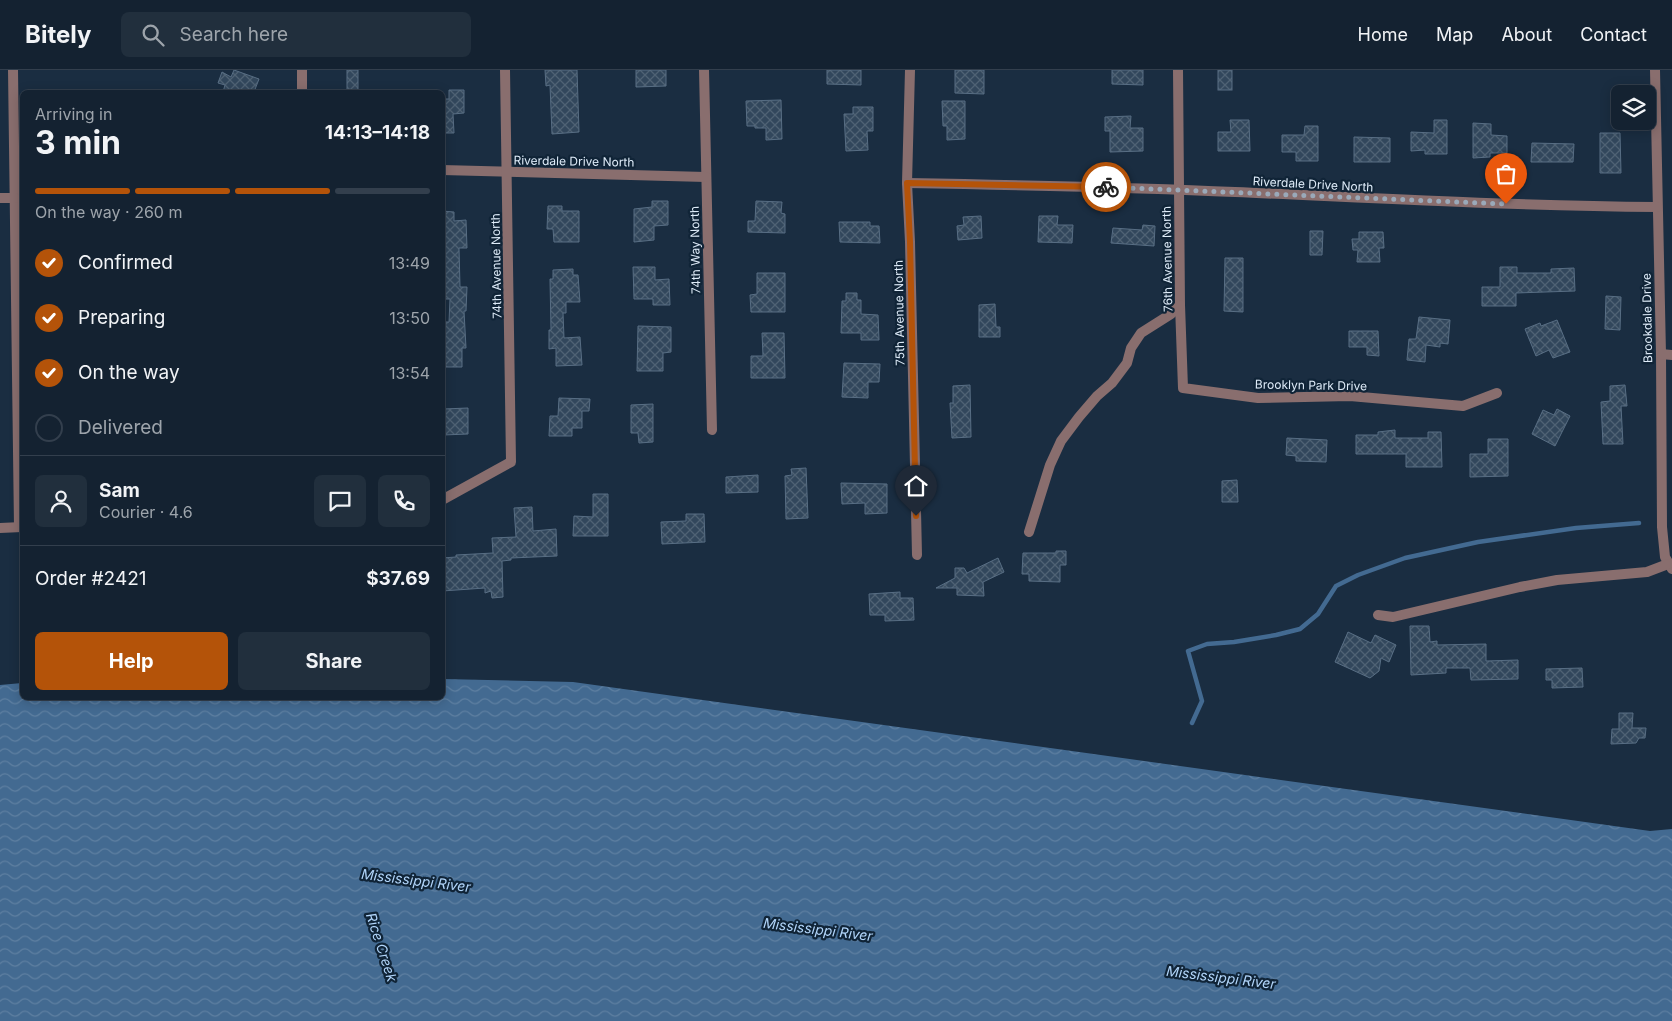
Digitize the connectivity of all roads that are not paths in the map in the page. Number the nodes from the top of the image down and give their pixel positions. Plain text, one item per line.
1 (13, 70) edge
2 (302, 70) edge
3 (505, 70) edge
4 (704, 70) edge
5 (910, 70) edge
6 (1178, 70) edge
7 (1656, 70) edge
8 (302, 90) edge
9 (445, 170) edge
10 (508, 172) junction
11 (706, 177) junction
12 (907, 183) junction
13 (1179, 190) junction
14 (0, 198) edge
15 (15, 198) junction
16 (1657, 207) junction
17 (1180, 305) junction
18 (1661, 354) junction
19 (1672, 355) edge
20 (1183, 388) joint
21 (1497, 393) dead end
22 (712, 430) dead end
23 (20, 472) edge
24 (445, 498) edge
25 (20, 527) edge
26 (0, 528) edge
27 (1028, 532) dead end
28 (916, 555) dead end
29 (1670, 566) edge
30 (1378, 615) dead end

1 - 15 street
2 - 8 street
3 - 10 street, 74th Avenue North
4 - 11 street, 74th Way North
5 - 12 street, 75th Avenue North
6 - 13 street, 76th Avenue North
7 - 16 street, Brookdale Drive
9 - 10 street, Riverdale Drive North
10 - 11 street, Riverdale Drive North
10 - 24 street, 74th Avenue North
11 - 22 street, 74th Way North
12 - 13 street, Riverdale Drive North
12 - 28 street, 75th Avenue North
13 - 16 street, Riverdale Drive North
13 - 17 street, 76th Avenue North
14 - 15 street
15 - 23 street
16 - 18 street, Brookdale Drive
17 - 20 street, 76th Avenue North
17 - 27 street
18 - 19 street
18 - 29 street, Brookdale Drive
20 - 21 street, Brooklyn Park Drive
25 - 26 street
29 - 30 street

